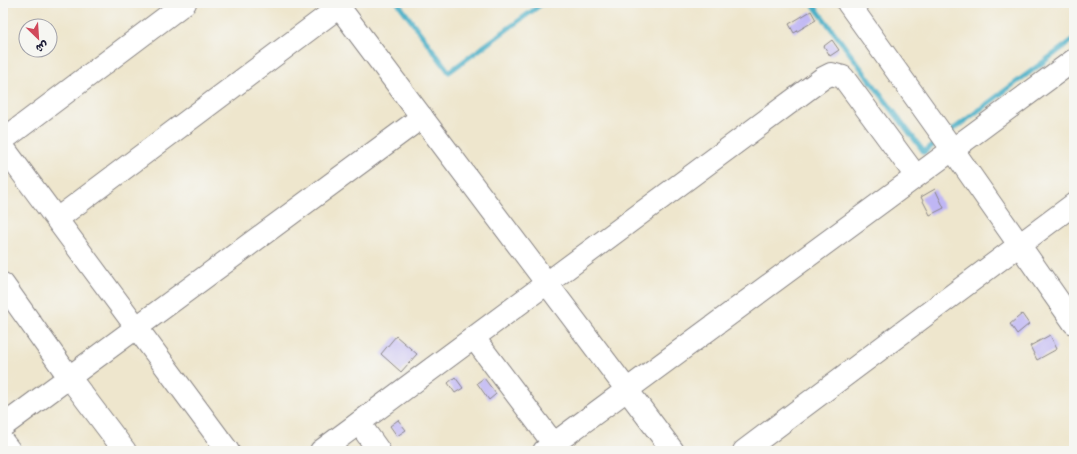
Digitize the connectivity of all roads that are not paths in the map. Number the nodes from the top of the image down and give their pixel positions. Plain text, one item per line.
1 (185, 3) edge
2 (848, 3) edge
3 (338, 5) edge
4 (1074, 60) edge
5 (422, 117) junction
6 (3, 140) edge
7 (3, 147) edge
8 (953, 150) junction
9 (916, 176) junction
10 (1074, 204) edge
11 (57, 219) junction
12 (1020, 245) junction
13 (3, 284) edge
14 (547, 284) junction
15 (1074, 323) edge
16 (137, 327) junction
17 (474, 338) junction
18 (69, 377) junction
19 (627, 390) junction
20 (359, 423) junction
21 (3, 426) edge
22 (3, 442) edge
23 (552, 449) edge
24 (10, 451) edge
25 (125, 451) edge
26 (228, 451) edge
27 (321, 451) edge
28 (379, 451) edge
29 (673, 451) edge
30 (744, 451) edge

1 - 6 street
2 - 8 street
3 - 5 street
3 - 11 street
4 - 8 street
5 - 14 street
5 - 16 street
7 - 11 street
8 - 9 street
8 - 12 street
9 - 14 street
9 - 19 street
10 - 12 street
11 - 16 street
12 - 15 street
12 - 30 street
13 - 18 street
14 - 17 street
14 - 19 street
16 - 18 street
16 - 26 street
17 - 20 street
17 - 23 street
18 - 21 street
18 - 25 street
19 - 23 street
19 - 29 street
20 - 27 street
20 - 28 street
22 - 24 street

